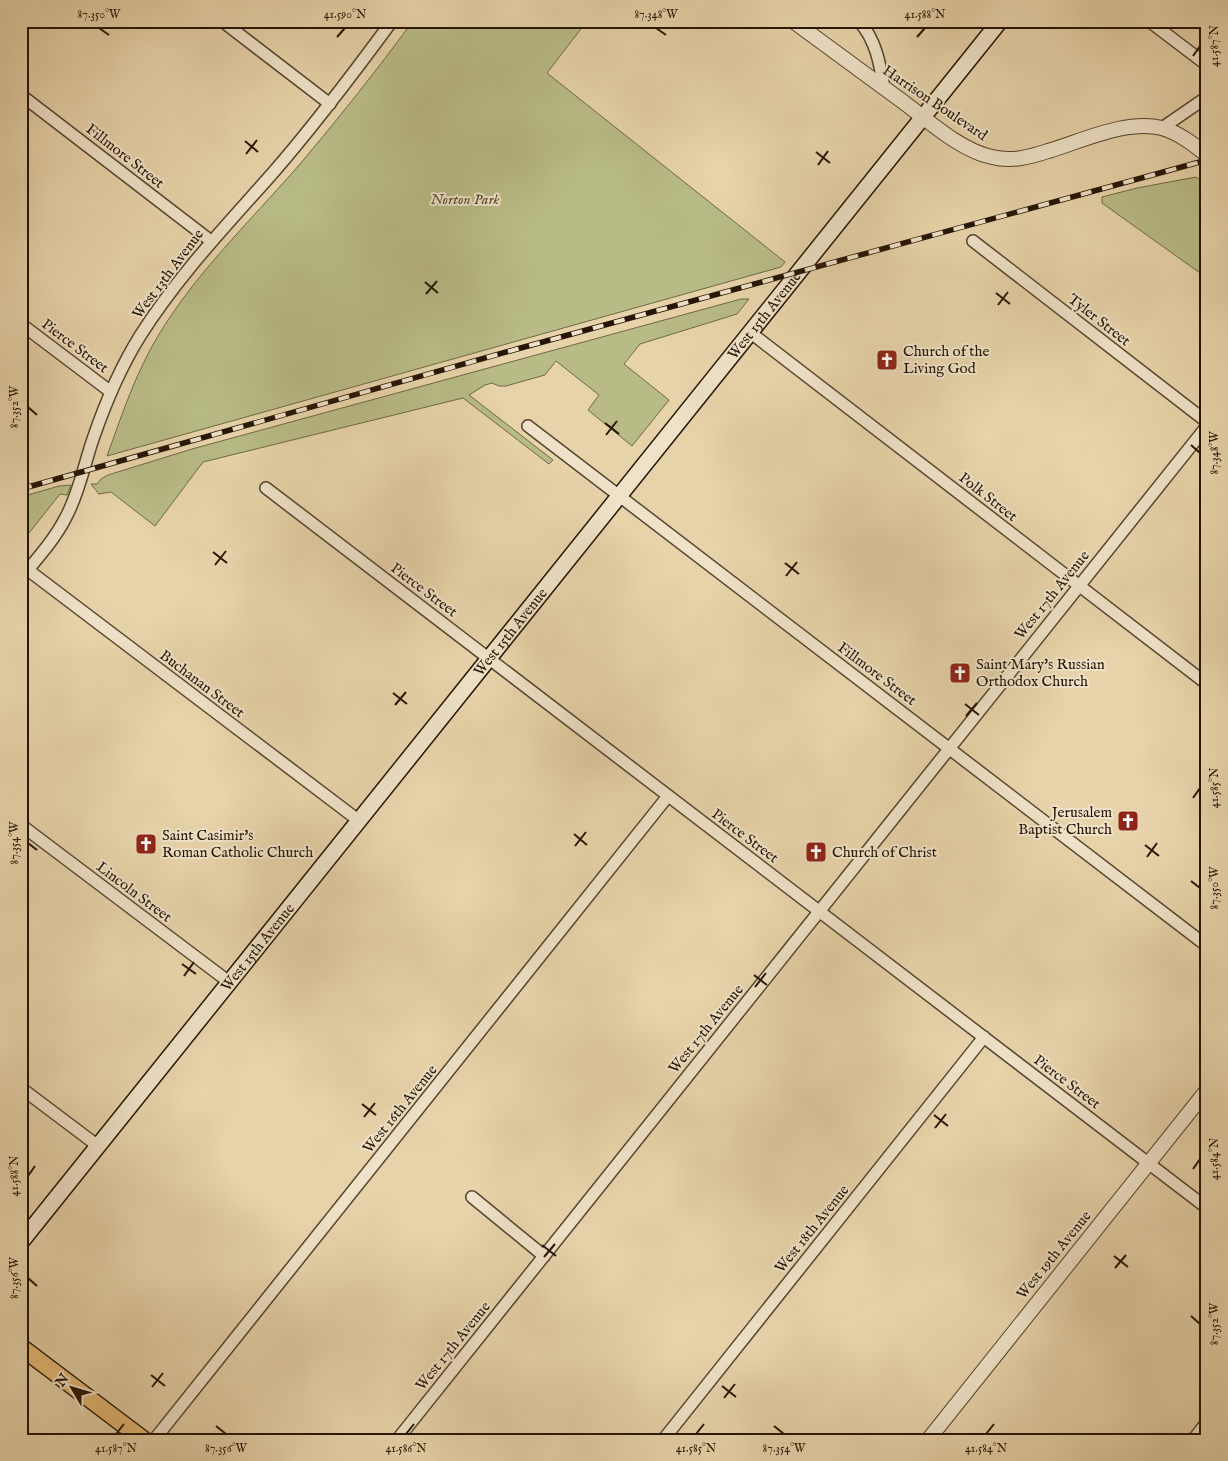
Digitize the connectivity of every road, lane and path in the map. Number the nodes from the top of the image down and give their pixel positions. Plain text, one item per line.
1 (222, 21) edge
2 (392, 21) edge
3 (793, 21) edge
4 (859, 21) edge
5 (1000, 21) edge
6 (1149, 21) edge
7 (1207, 65) edge
8 (884, 88) junction
9 (21, 95) edge
10 (1207, 97) edge
11 (330, 104) junction
12 (922, 116) junction
13 (1162, 128) junction
14 (1207, 155) edge
15 (211, 241) junction
16 (973, 241) dead end
17 (21, 324) edge
18 (751, 333) junction
19 (111, 392) junction
20 (1207, 422) edge
21 (528, 426) dead end
22 (1207, 426) edge
23 (266, 488) dead end
24 (619, 496) junction
25 (25, 574) edge
26 (1079, 586) junction
27 (489, 658) junction
28 (1207, 684) edge
29 (949, 749) junction
30 (668, 796) junction
31 (358, 820) junction
32 (21, 825) edge
33 (819, 911) junction
34 (1207, 946) edge
35 (229, 982) junction
36 (984, 1037) junction
37 (21, 1088) edge
38 (1207, 1090) edge
39 (98, 1146) junction
40 (1149, 1163) junction
41 (472, 1197) dead end
42 (1207, 1208) edge
43 (21, 1242) edge
44 (544, 1256) junction
45 (21, 1347) edge
46 (1207, 1422) edge
47 (144, 1440) edge
48 (154, 1440) edge
49 (397, 1440) edge
50 (662, 1440) edge
51 (928, 1440) edge
52 (1192, 1440) edge

1 - 11 street
2 - 11 street, West 13th Avenue
3 - 8 street, Harrison Boulevard
4 - 8 street
5 - 12 main road, West 15th Avenue
6 - 7 street
8 - 12 street, Harrison Boulevard
9 - 15 street, Fillmore Street
10 - 13 street
11 - 15 street, West 13th Avenue
12 - 13 street, Harrison Boulevard
12 - 18 main road, West 15th Avenue
13 - 14 street
15 - 19 street, West 13th Avenue
16 - 20 street, Tyler Street
17 - 19 street, Pierce Street
18 - 24 main road, West 15th Avenue
18 - 26 street, Polk Street
19 - 25 street, West 13th Avenue
21 - 24 street, Fillmore Street
22 - 26 street, West 17th Avenue
23 - 27 street, Pierce Street
24 - 27 main road, West 15th Avenue
24 - 29 street, Fillmore Street
25 - 31 street, Buchanan Street
26 - 28 street, Polk Street
26 - 29 street, West 17th Avenue
27 - 30 street, Pierce Street
27 - 31 main road, West 15th Avenue
29 - 33 street, West 17th Avenue
29 - 34 street, Fillmore Street
30 - 33 street, Pierce Street
30 - 48 street, West 16th Avenue
31 - 35 main road, West 15th Avenue
32 - 35 street, Lincoln Street
33 - 36 street, Pierce Street
33 - 44 street, West 17th Avenue
35 - 39 main road, West 15th Avenue
36 - 40 street, Pierce Street
36 - 50 street, West 18th Avenue
37 - 39 street
38 - 40 street, West 19th Avenue
39 - 43 main road, West 15th Avenue
40 - 42 street, Pierce Street
40 - 51 street, West 19th Avenue
41 - 44 street
44 - 49 street, West 17th Avenue
45 - 47 main road
46 - 52 street

